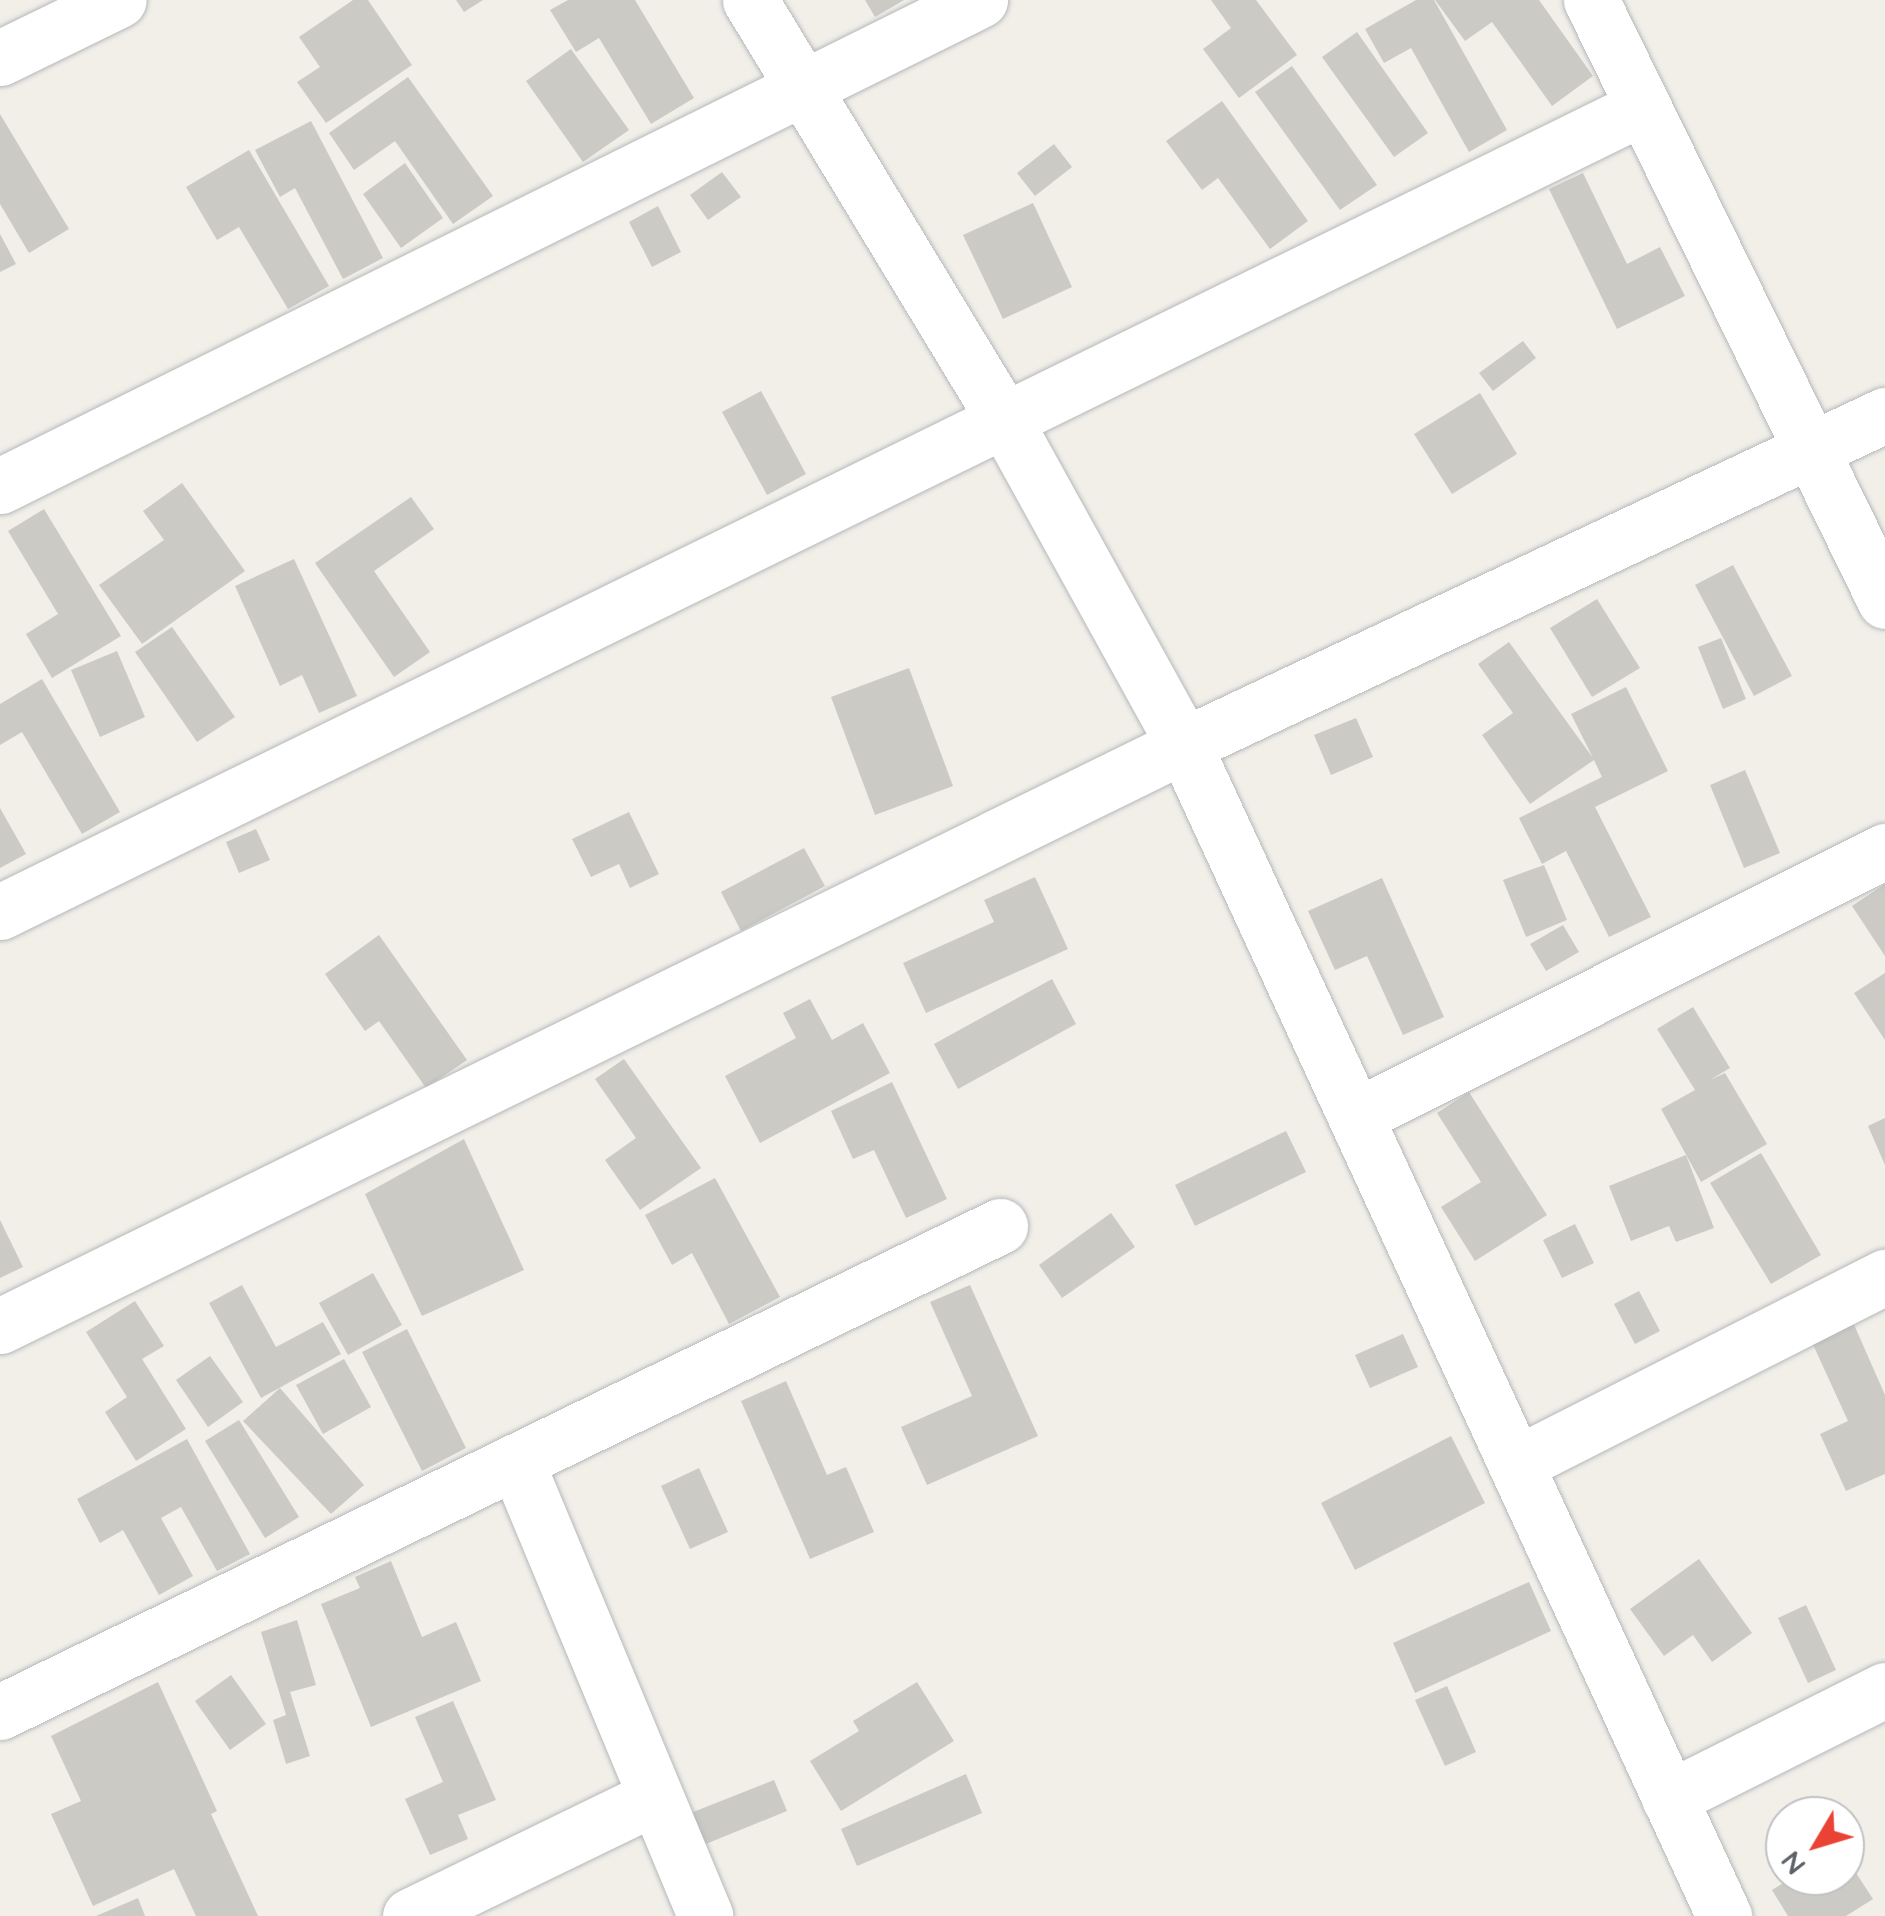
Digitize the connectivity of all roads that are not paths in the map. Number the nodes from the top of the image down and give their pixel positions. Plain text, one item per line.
1 (119, 0) edge
2 (750, 0) edge
3 (980, 0) edge
4 (1591, 0) edge
5 (0, 58) edge
6 (800, 90) junction
7 (1641, 108) junction
8 (1885, 415) edge
9 (1004, 420) junction
10 (1813, 450) junction
11 (0, 486) edge
12 (1885, 601) edge
13 (1184, 746) junction
14 (1885, 851) edge
15 (0, 912) edge
16 (1356, 1116) junction
17 (1000, 1226) dead end
18 (1885, 1277) edge
19 (0, 1326) edge
20 (516, 1461) junction
21 (1516, 1464) junction
22 (1885, 1690) edge
23 (0, 1712) edge
24 (655, 1797) junction
25 (1669, 1798) junction
26 (410, 1916) edge
27 (705, 1916) edge
28 (1724, 1916) edge

1 - 5 street
2 - 6 street
3 - 6 street
4 - 7 street
6 - 9 street
6 - 11 street
7 - 9 street
7 - 10 street
8 - 10 street
9 - 13 street
9 - 15 street
10 - 12 street
10 - 13 street
13 - 16 street
13 - 19 street
14 - 16 street
16 - 21 street
17 - 20 street
18 - 21 street
20 - 23 street
20 - 24 street
21 - 25 street
22 - 25 street
24 - 26 street
24 - 27 street
25 - 28 street

